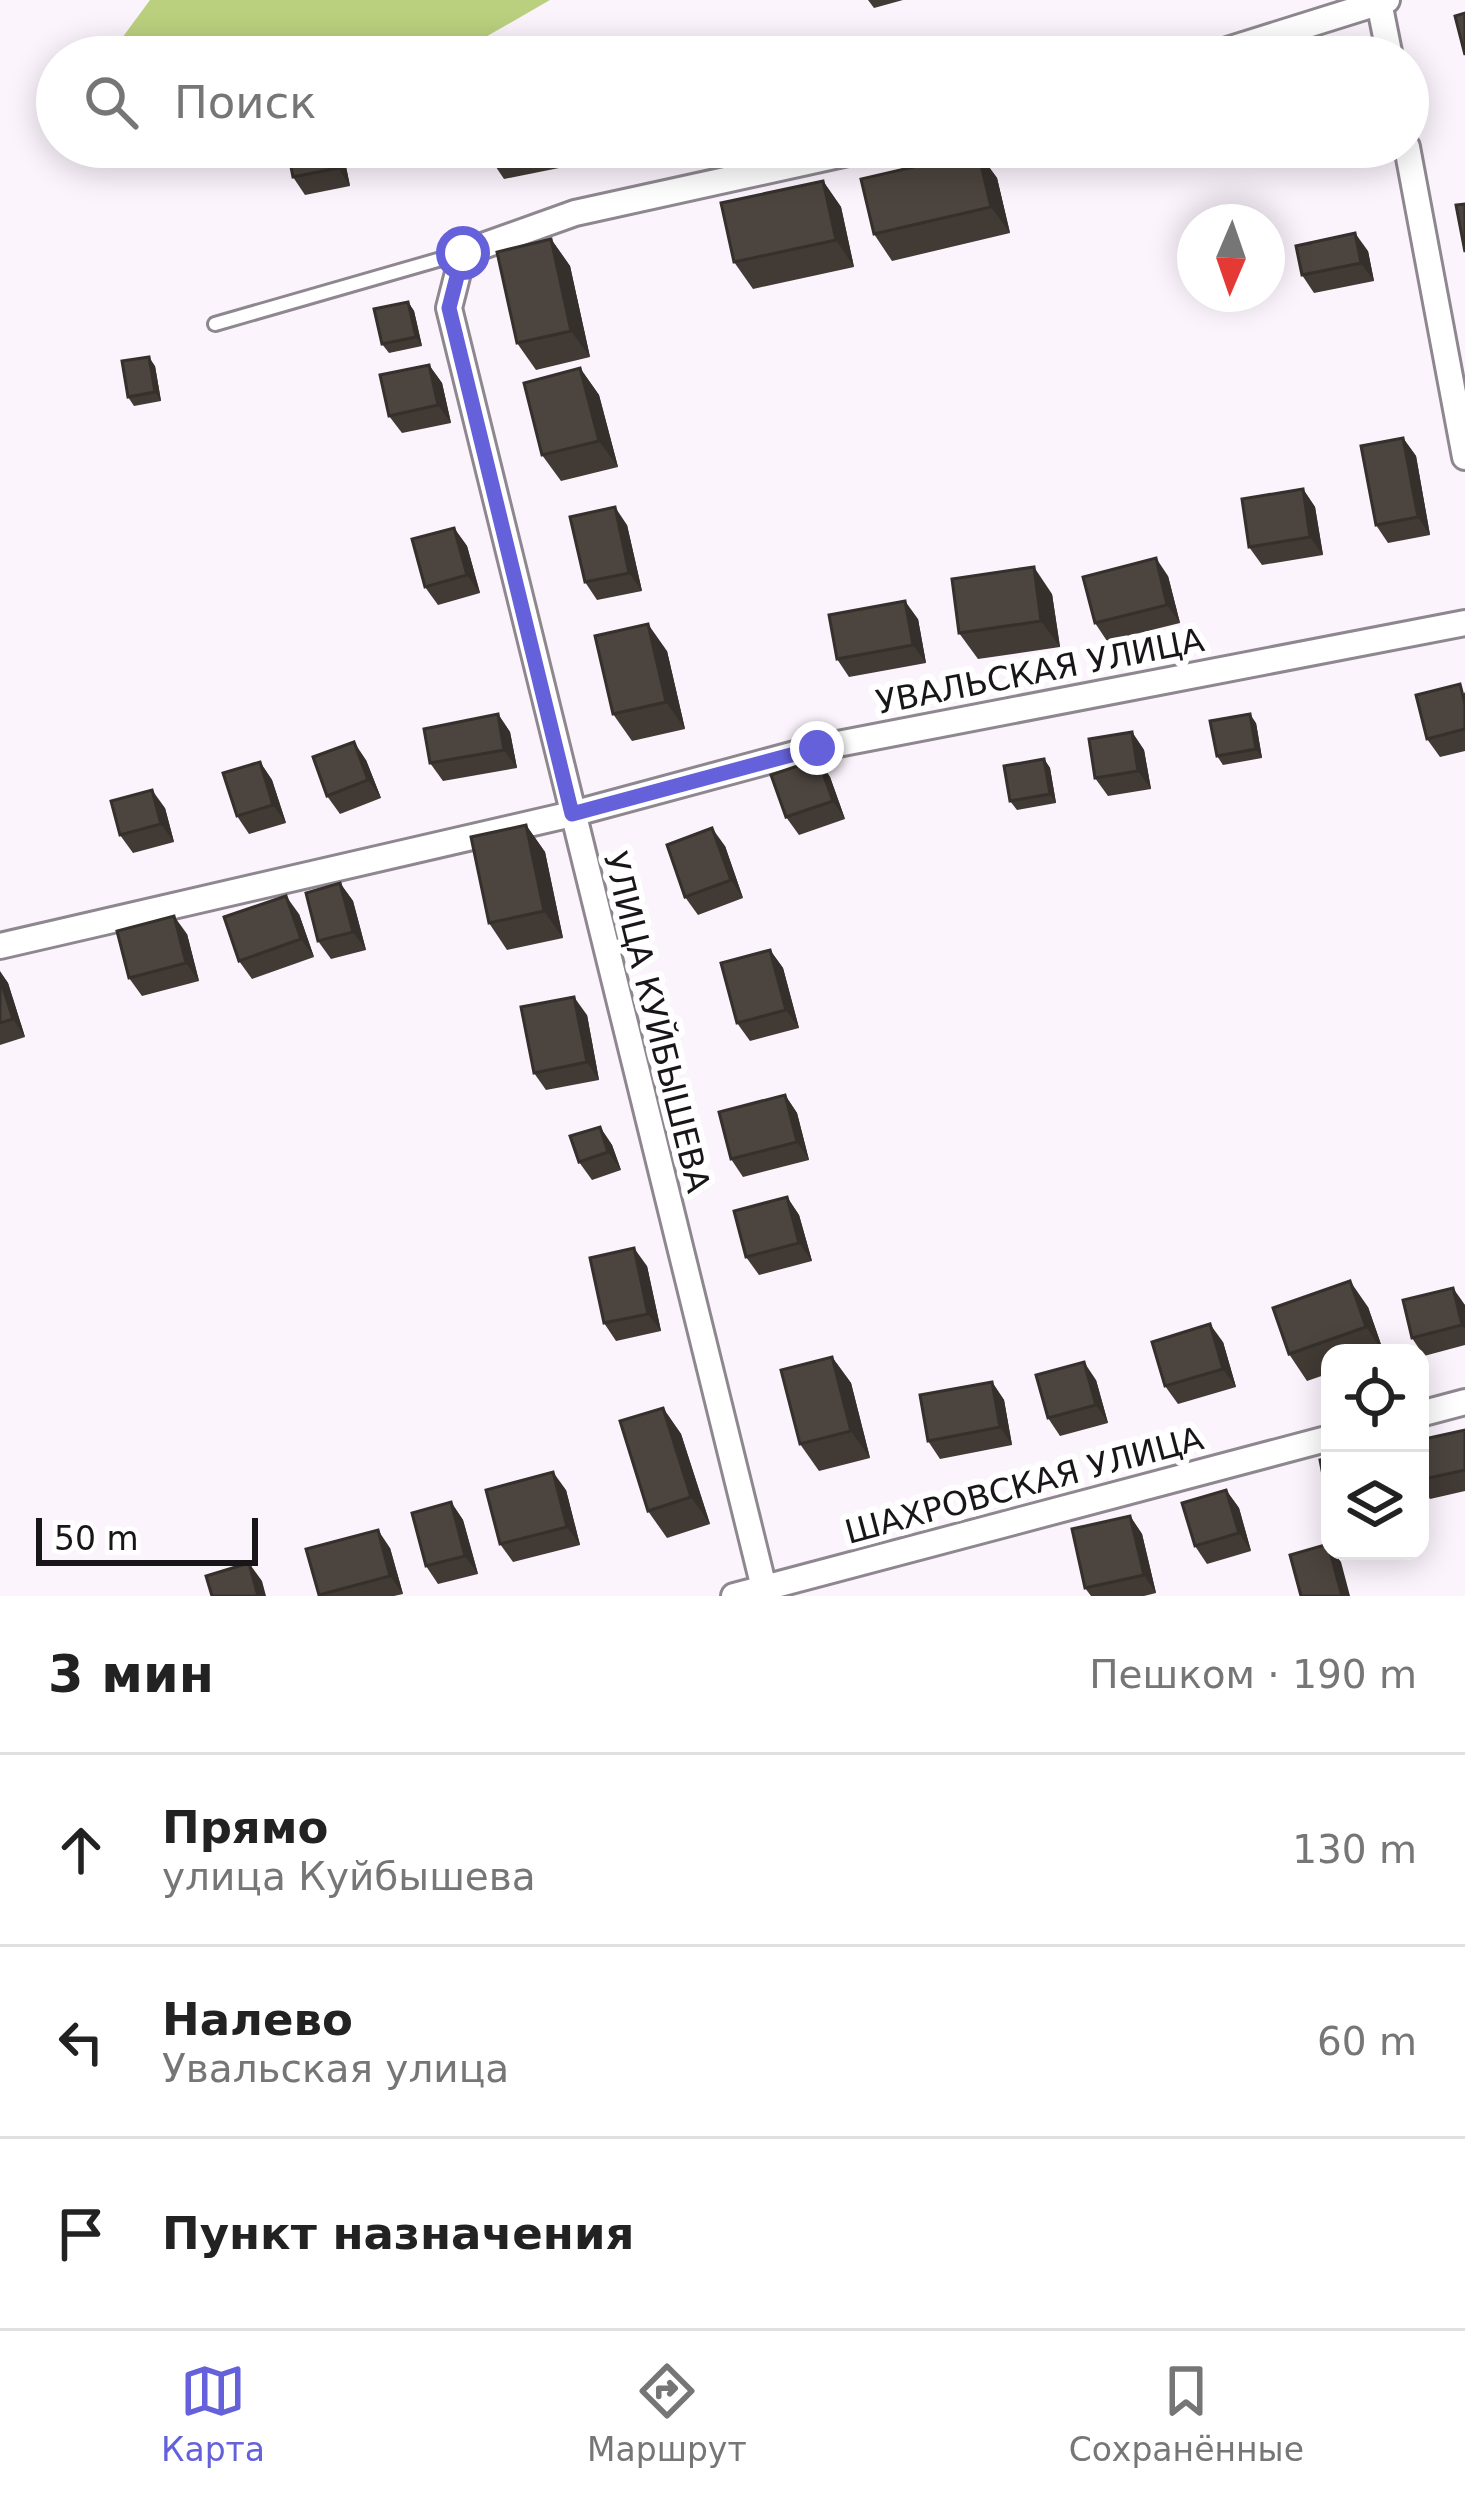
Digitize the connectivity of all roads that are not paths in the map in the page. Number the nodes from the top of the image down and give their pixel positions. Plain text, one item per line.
1 (1383, 1) edge
2 (1272, 36) edge
3 (1387, 36) edge
4 (779, 168) edge
5 (1410, 168) edge
6 (463, 253) junction
7 (215, 324) dead end
8 (1465, 457) edge
9 (1465, 623) edge
10 (572, 814) junction
11 (0, 946) edge
12 (1465, 1402) edge
13 (1429, 1412) edge
14 (1321, 1440) edge
15 (765, 1592) edge
16 (734, 1596) edge

1 - 2 street
1 - 3 street
4 - 6 street
5 - 8 street
6 - 7 lane
6 - 10 street, УЛИЦА КУЙБЫШЕВА
9 - 10 street, УВАЛЬСКАЯ УЛИЦА
10 - 11 street, УВАЛЬСКАЯ УЛИЦА
10 - 15 street, УЛИЦА КУЙБЫШЕВА
12 - 13 street
14 - 15 street, ШАХРОВСКАЯ УЛИЦА
15 - 16 street, ШАХРОВСКАЯ УЛИЦА

